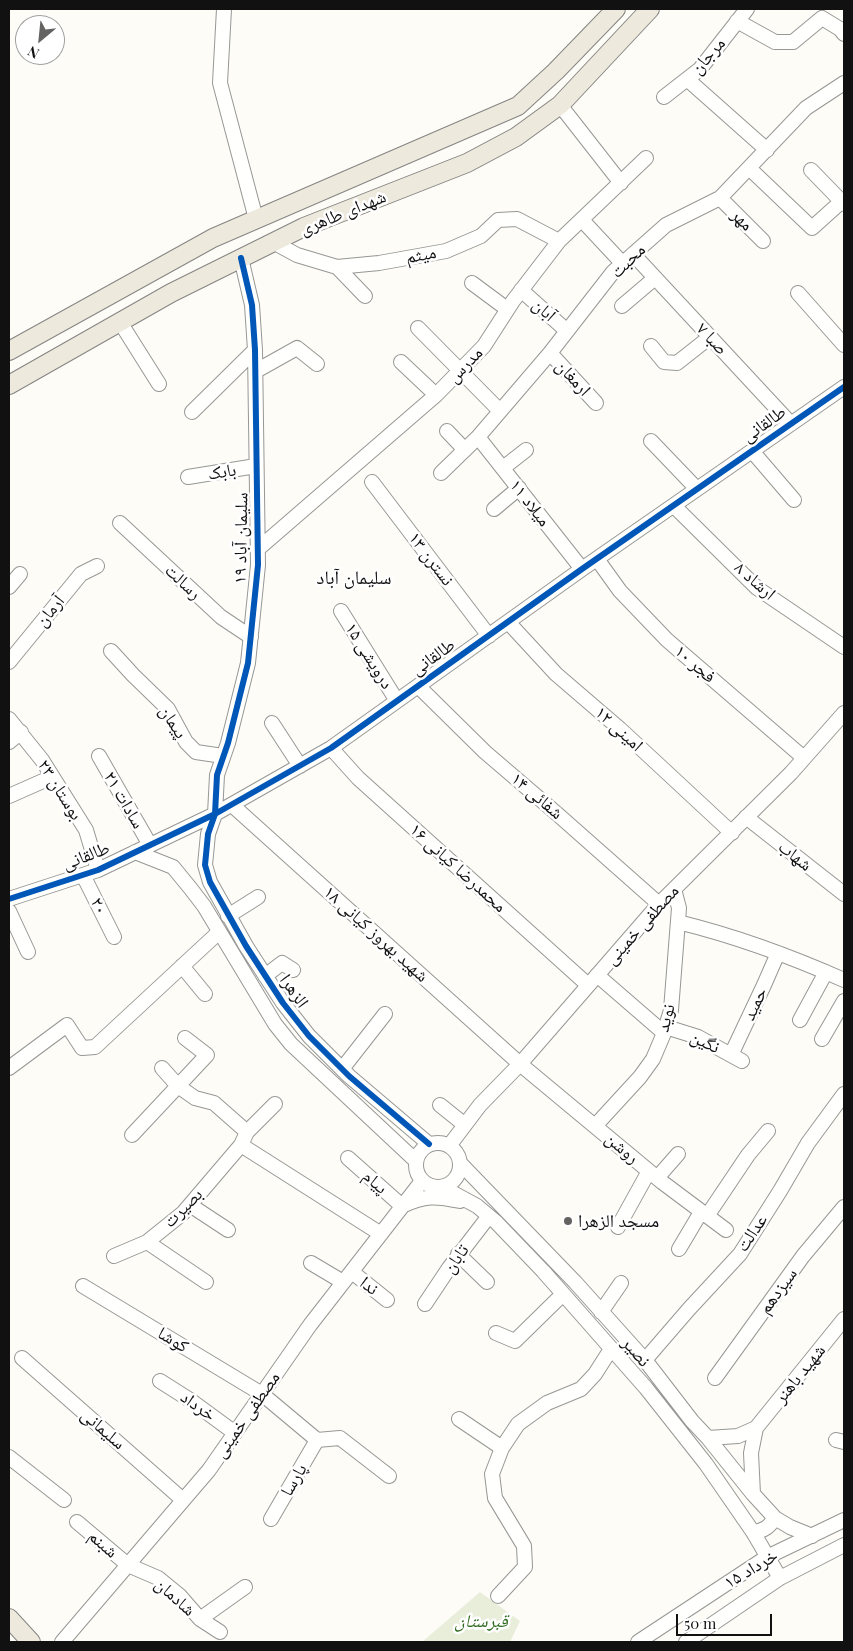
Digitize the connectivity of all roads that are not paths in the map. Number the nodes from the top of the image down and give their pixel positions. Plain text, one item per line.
1 (224, 9) edge
2 (616, 9) edge
3 (650, 9) edge
4 (747, 9) edge
5 (737, 21) junction
6 (844, 34) edge
7 (687, 79) junction
8 (844, 83) edge
9 (664, 97) dead end
10 (560, 105) junction
11 (767, 150) junction
12 (646, 158) dead end
13 (749, 168) junction
14 (811, 170) dead end
15 (621, 183) junction
16 (720, 198) junction
17 (843, 202) edge
18 (256, 219) junction
19 (582, 220) junction
20 (559, 241) junction
21 (763, 241) dead end
22 (273, 242) junction
23 (633, 254) junction
24 (241, 258) junction
25 (623, 264) junction
26 (337, 267) junction
27 (655, 278) junction
28 (472, 283) dead end
29 (521, 290) junction
30 (798, 293) dead end
31 (365, 296) dead end
32 (622, 306) dead end
33 (507, 309) junction
34 (120, 322) junction
35 (418, 328) dead end
36 (567, 331) junction
37 (710, 337) junction
38 (844, 345) edge
39 (651, 346) dead end
40 (255, 350) junction
41 (9, 351) edge
42 (550, 353) junction
43 (401, 362) dead end
44 (316, 364) dead end
45 (460, 370) junction
46 (256, 371) junction
47 (159, 384) dead end
48 (9, 385) edge
49 (844, 387) edge
50 (436, 395) junction
51 (596, 403) dead end
52 (500, 411) junction
53 (192, 412) dead end
54 (791, 424) junction
55 (447, 431) dead end
56 (478, 437) junction
57 (651, 442) dead end
58 (465, 450) junction
59 (526, 450) dead end
60 (752, 451) junction
61 (256, 466) junction
62 (503, 468) junction
63 (441, 473) dead end
64 (188, 477) dead end
65 (372, 482) dead end
66 (518, 488) junction
67 (697, 489) junction
68 (794, 500) dead end
69 (674, 506) junction
70 (494, 509) dead end
71 (120, 523) dead end
72 (258, 549) junction
73 (597, 559) junction
74 (97, 566) dead end
75 (582, 569) junction
76 (20, 574) dead end
77 (9, 587) edge
78 (341, 611) dead end
79 (508, 622) junction
80 (251, 636) junction
81 (489, 636) junction
82 (844, 647) edge
83 (111, 651) dead end
84 (9, 662) edge
85 (418, 686) junction
86 (397, 701) junction
87 (844, 713) edge
88 (9, 719) edge
89 (272, 723) dead end
90 (21, 732) junction
91 (9, 742) edge
92 (331, 748) junction
93 (99, 756) dead end
94 (223, 756) junction
95 (804, 758) junction
96 (300, 766) junction
97 (52, 777) junction
98 (9, 796) edge
99 (232, 805) junction
100 (215, 814) junction
101 (746, 817) junction
102 (732, 833) junction
103 (150, 845) junction
104 (135, 852) junction
105 (98, 870) junction
106 (83, 875) junction
107 (210, 882) junction
108 (674, 888) junction
109 (191, 889) junction
110 (844, 894) edge
111 (258, 896) dead end
112 (9, 899) edge
113 (659, 904) junction
114 (9, 911) edge
115 (228, 916) junction
116 (678, 922) junction
117 (220, 932) junction
118 (114, 937) dead end
119 (28, 952) dead end
120 (778, 953) junction
121 (182, 966) junction
122 (293, 970) dead end
123 (826, 972) junction
124 (265, 976) junction
125 (593, 980) junction
126 (844, 980) edge
127 (205, 994) dead end
128 (844, 1000) edge
129 (385, 1014) dead end
130 (800, 1020) dead end
131 (665, 1030) junction
132 (185, 1038) dead end
133 (822, 1039) dead end
134 (737, 1058) joint
135 (520, 1064) junction
136 (9, 1068) edge
137 (162, 1068) dead end
138 (342, 1069) junction
139 (178, 1086) junction
140 (844, 1094) edge
141 (275, 1104) dead end
142 (440, 1105) dead end
143 (465, 1125) junction
144 (406, 1126) junction
145 (596, 1126) junction
146 (768, 1131) dead end
147 (248, 1132) junction
148 (132, 1135) dead end
149 (391, 1137) junction
150 (429, 1144) junction
151 (241, 1145) junction
152 (450, 1146) junction
153 (678, 1154) dead end
154 (348, 1158) dead end
155 (416, 1161) junction
156 (460, 1163) junction
157 (653, 1174) junction
158 (422, 1180) junction
159 (442, 1187) junction
160 (490, 1194) junction
161 (190, 1205) junction
162 (402, 1206) junction
163 (477, 1206) junction
164 (844, 1206) edge
165 (704, 1214) junction
166 (489, 1216) junction
167 (618, 1227) dead end
168 (228, 1230) dead end
169 (726, 1230) dead end
170 (381, 1234) junction
171 (147, 1242) junction
172 (679, 1249) dead end
173 (458, 1254) junction
174 (114, 1256) dead end
175 (311, 1263) dead end
176 (347, 1277) junction
177 (206, 1282) dead end
178 (487, 1282) dead end
179 (621, 1283) dead end
180 (83, 1286) dead end
181 (563, 1294) junction
182 (387, 1300) dead end
183 (425, 1304) dead end
184 (601, 1312) junction
185 (844, 1319) edge
186 (496, 1333) dead end
187 (611, 1349) junction
188 (22, 1358) dead end
189 (645, 1360) junction
190 (715, 1378) dead end
191 (659, 1379) junction
192 (160, 1381) dead end
193 (646, 1388) junction
194 (262, 1394) junction
195 (459, 1419) dead end
196 (756, 1428) junction
197 (235, 1433) junction
198 (708, 1438) junction
199 (317, 1440) junction
200 (502, 1448) junction
201 (9, 1457) edge
202 (389, 1476) dead end
203 (753, 1494) junction
204 (64, 1500) dead end
205 (183, 1500) junction
206 (775, 1518) junction
207 (271, 1519) dead end
208 (844, 1520) edge
209 (78, 1522) dead end
210 (753, 1532) junction
211 (812, 1536) junction
212 (844, 1545) edge
213 (767, 1557) junction
214 (128, 1565) junction
215 (780, 1578) junction
216 (245, 1587) dead end
217 (498, 1596) dead end
218 (9, 1618) edge
219 (200, 1619) junction
220 (220, 1632) dead end
221 (69, 1640) edge
222 (31, 1642) edge
223 (638, 1642) edge
224 (686, 1642) edge

1 - 18 street
2 - 18 main road, شهدای طاهری
3 - 10 main road, شهدای طاهری
4 - 5 street, مرجان
5 - 6 street
5 - 7 street, مرجان
7 - 9 street, مرجان
7 - 11 street
8 - 11 street, محبت
10 - 15 street
10 - 22 main road, شهدای طاهری
11 - 13 street, محبت
12 - 15 street, مدرس
13 - 16 street, محبت
13 - 17 street
14 - 17 street
15 - 19 street, مدرس
16 - 21 street, مهر
16 - 23 street, محبت
18 - 41 main road, شهدای طاهری
19 - 20 street, مدرس
19 - 25 street
20 - 26 street, میثم
20 - 29 street, مدرس
22 - 24 main road, شهدای طاهری
22 - 26 street, میثم
23 - 25 street, محبت
23 - 27 street, صبا ۷
24 - 34 main road, شهدای طاهری
24 - 40 street, سلیمان آباد ۱۹
25 - 36 street, محبت
26 - 31 street
27 - 32 street
27 - 37 street, صبا ۷
28 - 33 street
29 - 33 street, مدرس
29 - 36 street, آبان
30 - 38 street
33 - 45 street, مدرس
34 - 47 street
34 - 48 main road, شهدای طاهری
35 - 45 street
36 - 42 street, محبت
37 - 39 street
37 - 54 street, صبا ۷
40 - 46 street, سلیمان آباد ۱۹
40 - 53 street
42 - 51 street, ارمغان
42 - 52 street, محبت
43 - 50 street
44 - 46 street
45 - 50 street, مدرس
45 - 52 street
46 - 61 street, سلیمان آباد ۱۹
49 - 54 street, طالقانی
50 - 72 street, مدرس
52 - 56 street, محبت
54 - 60 street, طالقانی
55 - 58 street
56 - 58 street, محبت
56 - 62 street, میلاد ۱۱
57 - 67 street
58 - 63 street, محبت
59 - 62 street
60 - 67 street, طالقانی
60 - 68 street
61 - 64 street, بابک
61 - 72 street, سلیمان آباد ۱۹
62 - 66 street, میلاد ۱۱
65 - 81 street, نسترن ۱۳
66 - 70 street
66 - 75 street, میلاد ۱۱
67 - 69 street, طالقانی
69 - 73 street, طالقانی
69 - 82 street, ارشاد ۸
71 - 80 street, رسالت
72 - 80 street, سلیمان آباد ۱۹
73 - 75 street, طالقانی
73 - 95 street, فجر ۱۰
74 - 84 street, آرمان
75 - 79 street, طالقانی
76 - 77 street
78 - 86 street, درویشی ۱۵
79 - 81 street, طالقانی
79 - 102 street, امینی ۱۲
80 - 94 street, سلیمان آباد ۱۹
81 - 85 street, طالقانی
83 - 94 street, پیمان
85 - 86 street, طالقانی
85 - 113 street, شفائی ۱۴
86 - 92 street, طالقانی
87 - 95 street, مصطفی خمینی
88 - 90 street, بوستان ۲۳
89 - 96 street
90 - 91 street
90 - 97 street, بوستان ۲۳
92 - 96 street, طالقانی
92 - 125 street, محمدرضا کیانی ۱۶
93 - 103 street, سادات ۲۱
94 - 100 street, سلیمان آباد ۱۹
95 - 101 street, مصطفی خمینی
96 - 99 street, طالقانی
97 - 98 street
97 - 105 street, بوستان ۲۳
99 - 100 street, طالقانی
99 - 135 street, شهید بهروز کیانی ۱۸
100 - 103 street, طالقانی
100 - 107 street, الزهرا
101 - 102 street, مصطفی خمینی
101 - 110 street, شهاب
102 - 108 street, مصطفی خمینی
103 - 104 street, طالقانی
104 - 105 street, طالقانی
104 - 109 street, الزهرا
105 - 106 street, طالقانی
106 - 112 street, طالقانی
106 - 118 street, ۲۰
107 - 109 street
107 - 115 street, الزهرا
108 - 113 street, مصطفی خمینی
108 - 116 street, نوید
109 - 117 street, الزهرا
111 - 115 street
113 - 125 street, مصطفی خمینی
114 - 119 street
115 - 124 street, الزهرا
116 - 120 street
116 - 131 street, نوید
117 - 121 street
117 - 149 street, الزهرا
120 - 123 street
120 - 134 street, حمید
121 - 127 street
121 - 136 street
122 - 124 street
123 - 126 street
123 - 130 street
124 - 138 street, الزهرا
125 - 131 street, محمدرضا کیانی ۱۶
125 - 135 street, مصطفی خمینی
128 - 133 street
129 - 138 street
131 - 134 street, نگین
131 - 145 street, نوید
132 - 139 street
135 - 143 street, مصطفی خمینی
135 - 145 street, روشن
137 - 139 street
138 - 144 street, الزهرا
139 - 147 street
139 - 148 street
140 - 189 street, عدالت
141 - 147 street, بصیرت
142 - 143 street
143 - 152 street, مصطفی خمینی
144 - 149 street
144 - 150 street, الزهرا
145 - 157 street, روشن
146 - 165 street
147 - 151 street, بصیرت
149 - 155 street, الزهرا
150 - 152 street
150 - 155 street
151 - 161 street, بصیرت
151 - 170 street
152 - 156 street
153 - 157 street
154 - 162 street, پیام
155 - 158 street
156 - 159 street
156 - 160 street, نصیر
157 - 165 street, روشن
157 - 167 street
158 - 159 street
158 - 162 street, مصطفی خمینی
159 - 163 street
160 - 163 street
160 - 184 street, نصیر
161 - 168 street
161 - 171 street, بصیرت
162 - 163 street
162 - 170 street, مصطفی خمینی
163 - 166 street
164 - 190 street, سیزدهم
165 - 169 street, روشن
165 - 172 street
166 - 173 street, تابان
166 - 181 street
170 - 176 street, مصطفی خمینی
171 - 174 street, بصیرت
171 - 177 street
173 - 178 street
173 - 183 street, تابان
175 - 176 street, ندا
176 - 182 street, ندا
176 - 194 street, مصطفی خمینی
179 - 184 street
180 - 194 street, کوشا
181 - 186 street
181 - 187 street
184 - 189 street, نصیر
185 - 196 street, شهید باهنر
187 - 193 street
187 - 200 street, نصیر
188 - 205 street, سلیمانی
189 - 191 street, نصیر
191 - 193 street
191 - 198 street, نصیر
192 - 197 street, خرداد
193 - 210 street
194 - 197 street, مصطفی خمینی
194 - 199 street
195 - 200 street
196 - 198 street
196 - 203 street
197 - 205 street, مصطفی خمینی
198 - 203 street, نصیر
199 - 202 street
199 - 207 street, پارسا
200 - 217 street, نصیر
201 - 204 street
203 - 206 street, نصیر
205 - 214 street, مصطفی خمینی
206 - 210 street
206 - 211 street, نصیر
208 - 211 street, ۱۵ خرداد
209 - 214 street, شبنم
210 - 213 street
211 - 213 street, ۱۵ خرداد
212 - 215 street, ۱۵ خرداد
213 - 215 street
213 - 223 street, ۱۵ خرداد
214 - 219 street, شادمان
214 - 221 street, مصطفی خمینی
215 - 224 street, ۱۵ خرداد
216 - 219 street
218 - 222 main road
219 - 220 street, شادمان

